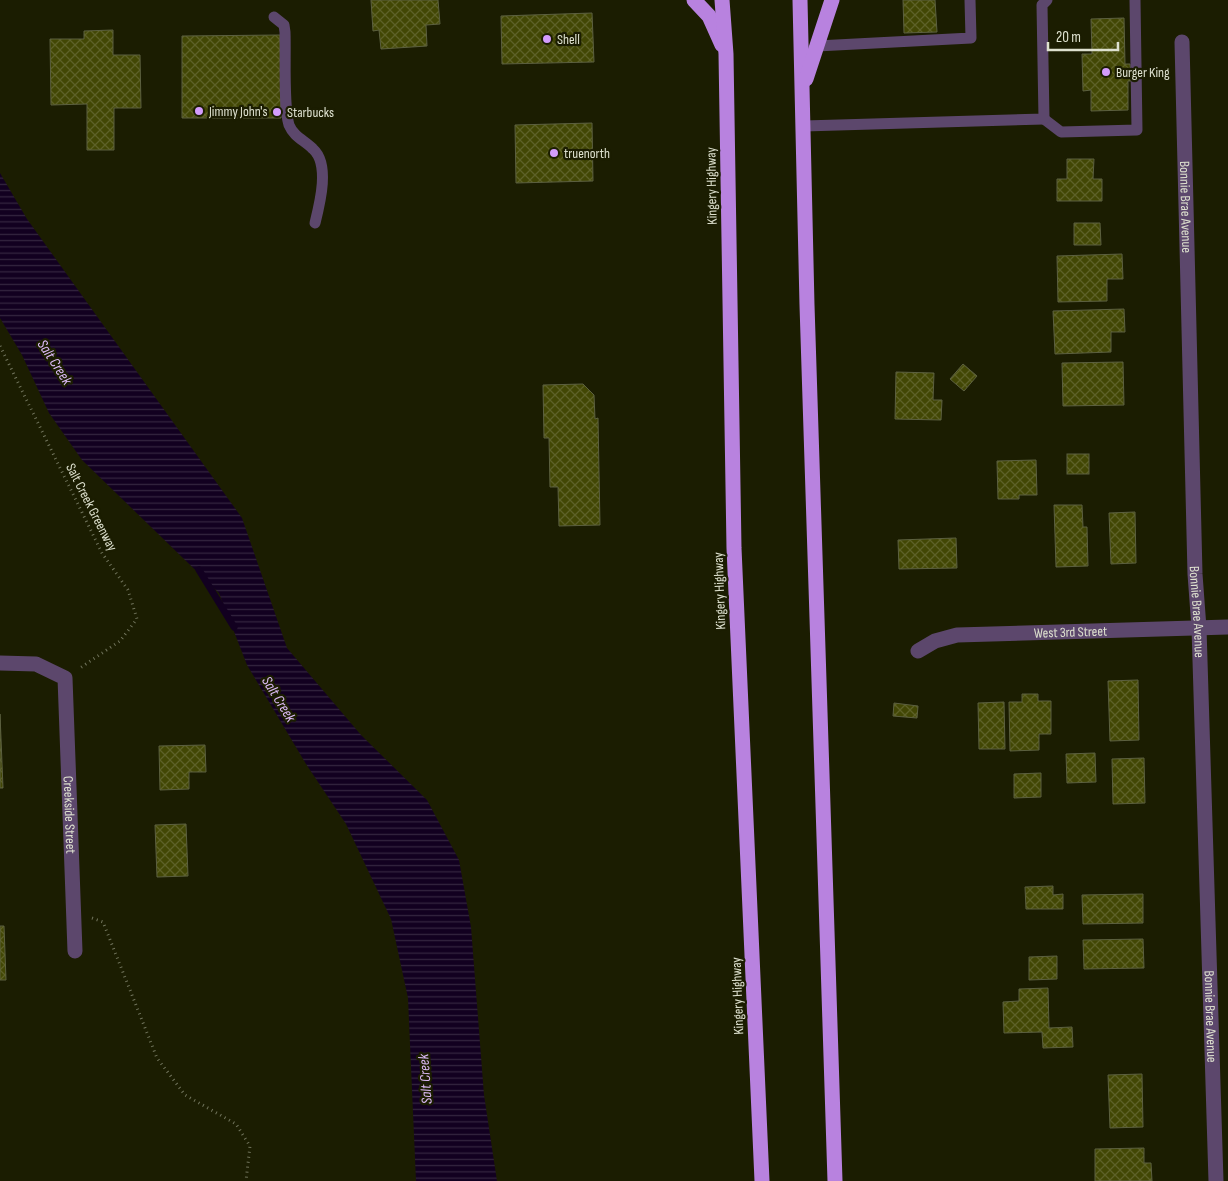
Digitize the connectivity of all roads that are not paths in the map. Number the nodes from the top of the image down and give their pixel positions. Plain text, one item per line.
1 (694, 0) edge
2 (722, 0) edge
3 (800, 0) edge
4 (832, 0) edge
5 (970, 0) edge
6 (1047, 0) edge
7 (1134, 0) edge
8 (274, 17) dead end
9 (1182, 42) dead end
10 (816, 46) junction
11 (726, 54) junction
12 (802, 93) junction
13 (1044, 119) junction
14 (804, 126) junction
15 (314, 223) dead end
16 (1228, 627) edge
17 (1199, 628) junction
18 (918, 651) dead end
19 (0, 663) edge
20 (75, 951) dead end
21 (762, 1181) edge
22 (835, 1181) edge
23 (1216, 1181) edge

1 - 11 highway
2 - 11 highway, Kingery Highway
3 - 12 highway
4 - 10 highway
5 - 10 lane
6 - 13 lane
7 - 13 lane
8 - 15 lane
9 - 17 street, Bonnie Brae Avenue
10 - 12 highway
11 - 21 highway, Kingery Highway
12 - 14 highway
13 - 14 lane
14 - 22 highway
16 - 17 street, West 3rd Street
17 - 18 street, West 3rd Street
17 - 23 street, Bonnie Brae Avenue
19 - 20 street, Creekside Street

